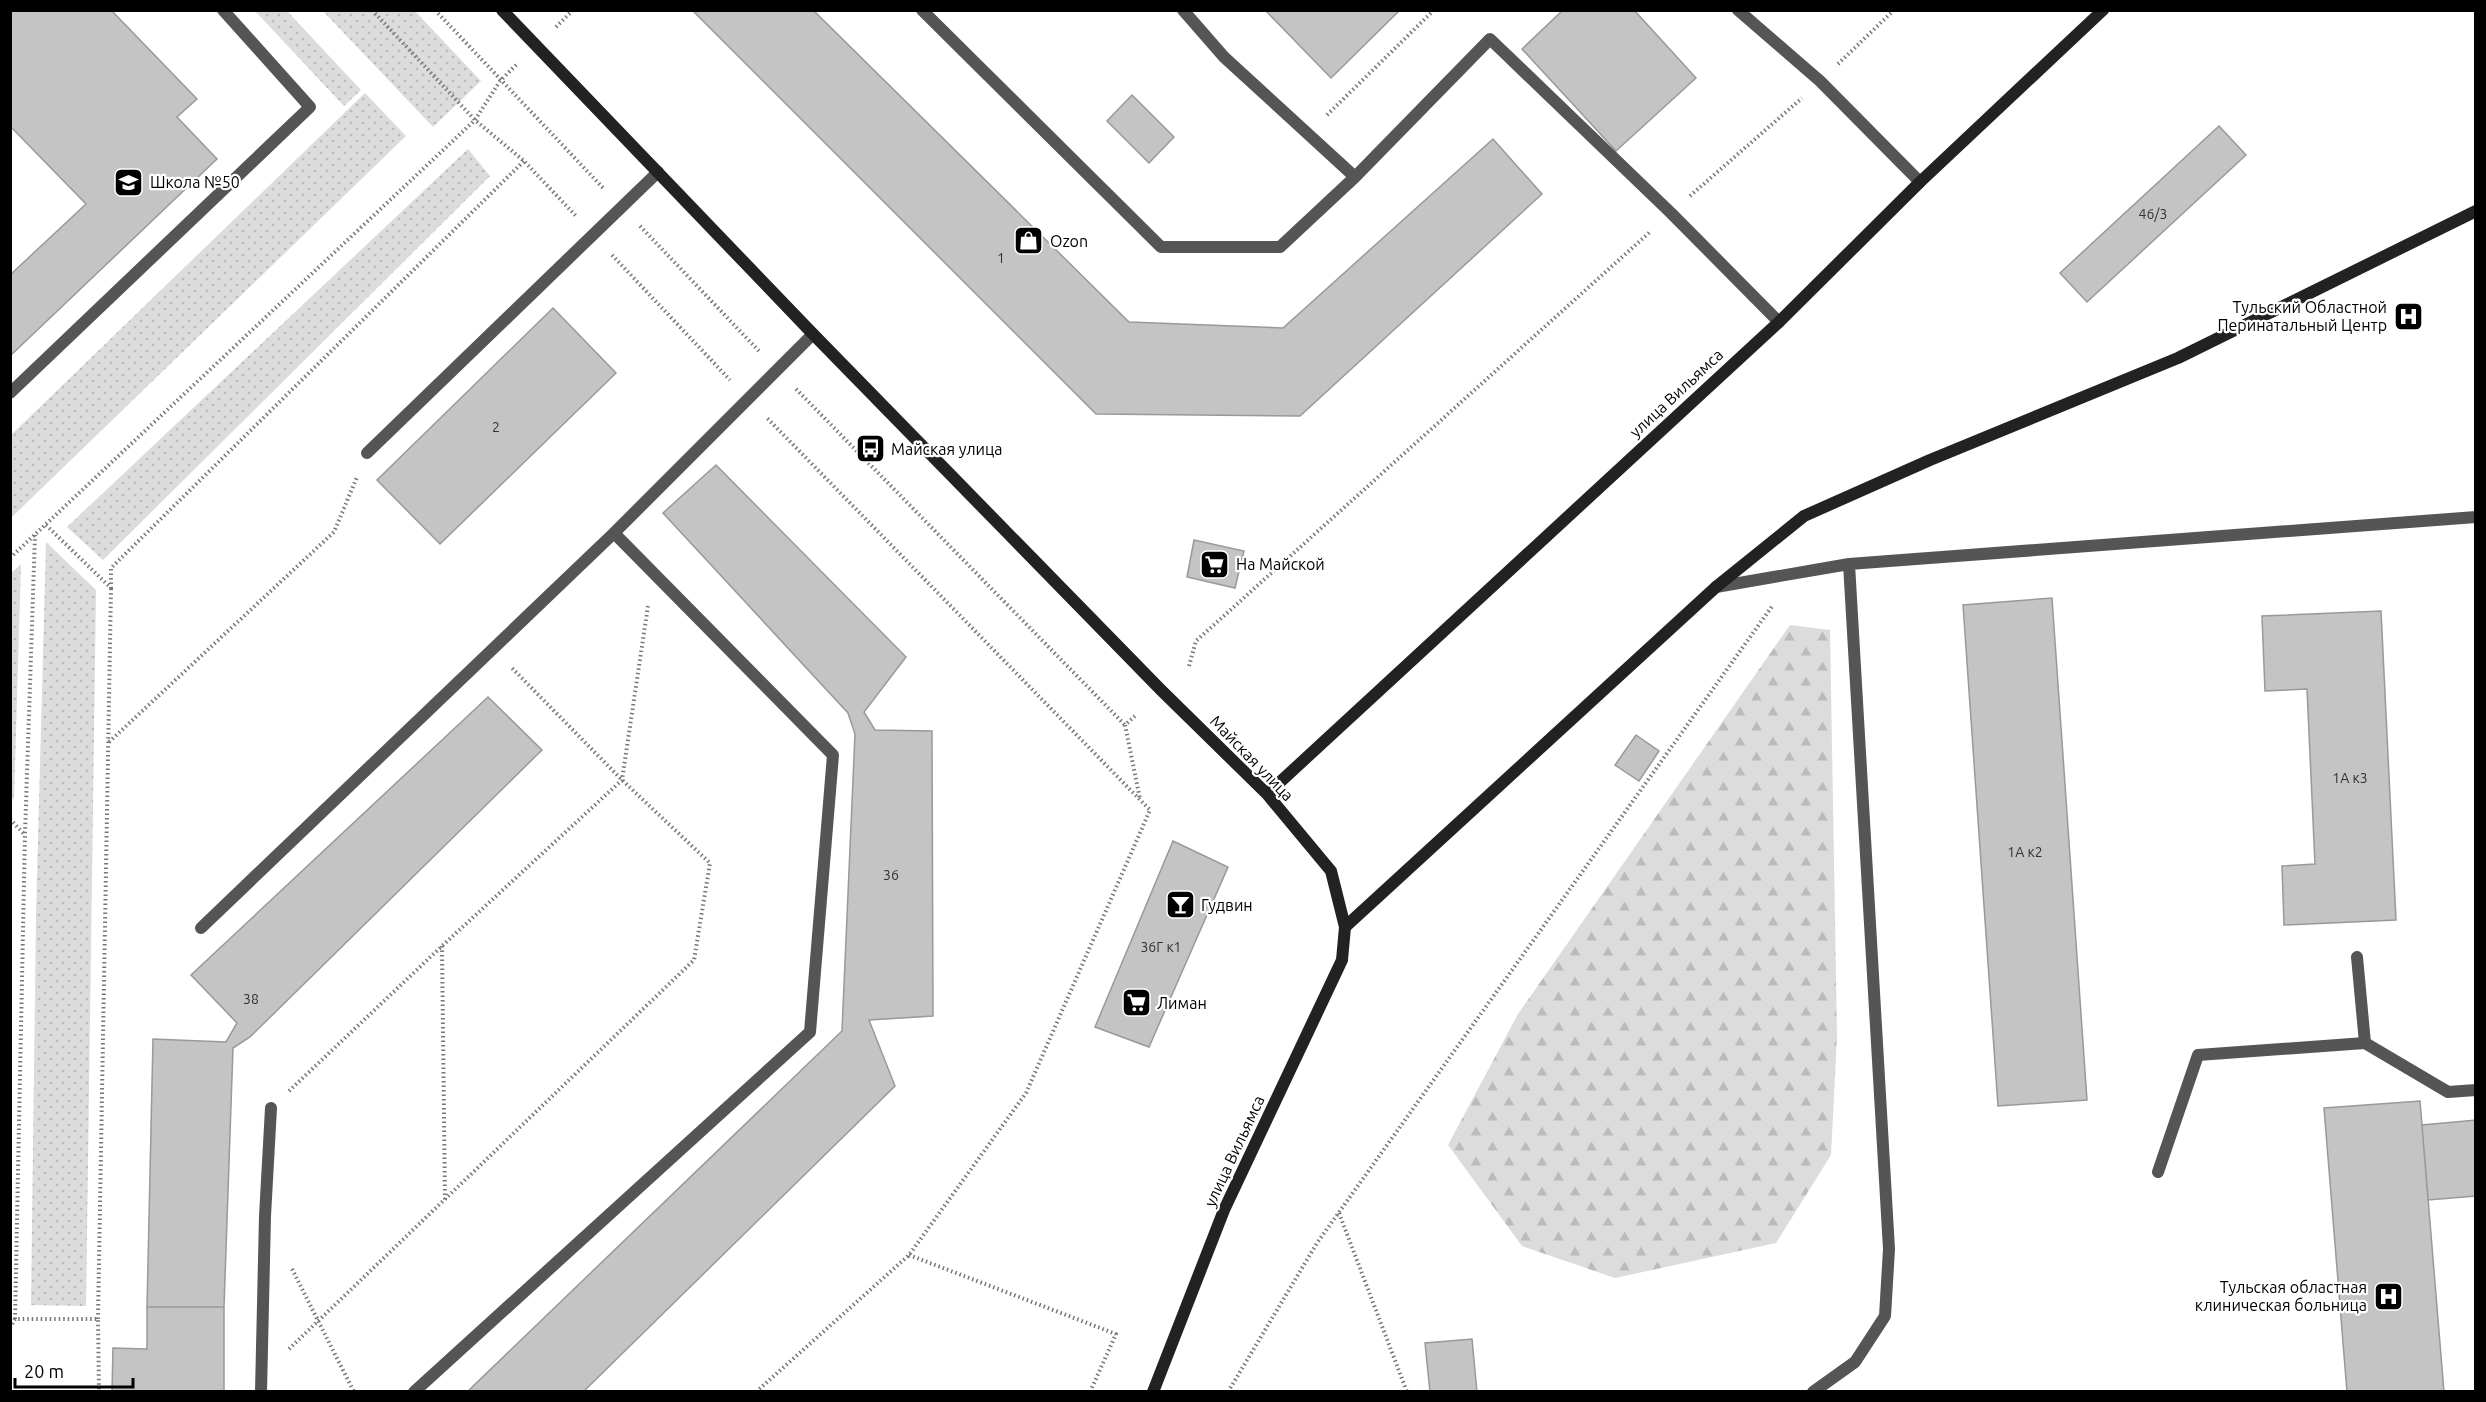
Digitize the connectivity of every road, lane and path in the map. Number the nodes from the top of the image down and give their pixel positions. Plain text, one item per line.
1 (223, 10) edge
2 (372, 10) edge
3 (502, 10) edge
4 (573, 10) edge
5 (922, 10) edge
6 (1183, 10) edge
7 (1434, 10) edge
8 (1738, 10) edge
9 (1894, 10) edge
10 (2103, 10) edge
11 (535, 46) junction
12 (1820, 81) junction
13 (475, 120) junction
14 (1308, 134) junction
15 (524, 161) junction
16 (658, 172) junction
17 (1355, 177) junction
18 (1920, 182) junction
19 (2475, 211) edge
20 (1671, 213) junction
21 (593, 235) junction
22 (1779, 322) junction
23 (813, 334) junction
24 (10, 393) edge
25 (748, 399) junction
26 (366, 453) joint
27 (2475, 517) edge
28 (46, 525) junction
29 (614, 533) junction
30 (35, 535) junction
31 (10, 558) edge
32 (1849, 564) junction
33 (653, 573) junction
34 (1775, 578) junction
35 (1716, 587) junction
36 (111, 588) junction
37 (493, 648) junction
38 (1189, 666) dead end
39 (1135, 716) dead end
40 (108, 743) junction
41 (622, 780) junction
42 (1267, 794) junction
43 (1140, 800) junction
44 (10, 819) edge
45 (25, 834) junction
46 (1345, 927) junction
47 (201, 928) dead end
48 (442, 946) junction
49 (2357, 957) dead end
50 (2365, 1043) junction
51 (2475, 1090) edge
52 (271, 1108) joint
53 (2158, 1172) dead end
54 (445, 1200) junction
55 (1339, 1213) junction
56 (909, 1255) junction
57 (10, 1260) edge
58 (16, 1265) junction
59 (292, 1268) dead end
60 (15, 1319) junction
61 (98, 1319) junction
62 (318, 1321) junction
63 (10, 1328) edge
64 (262, 1376) junction
65 (99, 1392) edge
66 (261, 1392) edge
67 (354, 1392) edge
68 (414, 1392) edge
69 (756, 1392) edge
70 (1090, 1392) edge
71 (1153, 1392) edge
72 (1228, 1392) edge
73 (1407, 1392) edge
74 (1813, 1392) edge

1 - 24 lane
2 - 13 path
3 - 11 street, Майская улица
4 - 11 path
5 - 17 lane
6 - 14 lane
7 - 14 path
8 - 12 lane
9 - 12 path
10 - 18 street, улица Вильямса
11 - 13 path
11 - 16 street, Майская улица
12 - 18 lane
12 - 20 path
13 - 15 path
13 - 28 path
14 - 17 lane
15 - 21 path
15 - 36 path
16 - 21 lane
16 - 23 street, Майская улица
17 - 20 lane
18 - 22 street, улица Вильямса
19 - 35 street
20 - 22 lane
20 - 38 path
21 - 25 path
21 - 26 lane
22 - 42 street, улица Вильямса
23 - 25 lane
23 - 42 street, Майская улица
25 - 29 lane
25 - 43 path
26 - 40 path
27 - 32 lane
28 - 30 path
28 - 36 path
29 - 33 lane
29 - 37 lane
30 - 31 path
30 - 45 path
32 - 34 lane
32 - 74 lane
33 - 41 path
33 - 68 lane
34 - 35 lane
34 - 55 path
35 - 46 street
36 - 40 path
37 - 41 path
37 - 47 lane
39 - 43 path
40 - 61 path
41 - 48 path
41 - 54 path
42 - 46 street, Майская улица
43 - 56 path
44 - 45 path
45 - 58 path
46 - 71 street, улица Вильямса
48 - 52 path
48 - 54 path
49 - 50 lane
50 - 51 lane
50 - 53 lane
52 - 64 lane
54 - 62 path
55 - 72 path
55 - 73 path
56 - 69 path
56 - 70 path
57 - 58 path
58 - 60 path
59 - 62 path
60 - 61 path
60 - 63 path
61 - 65 path
62 - 64 path
62 - 67 path
64 - 66 lane

